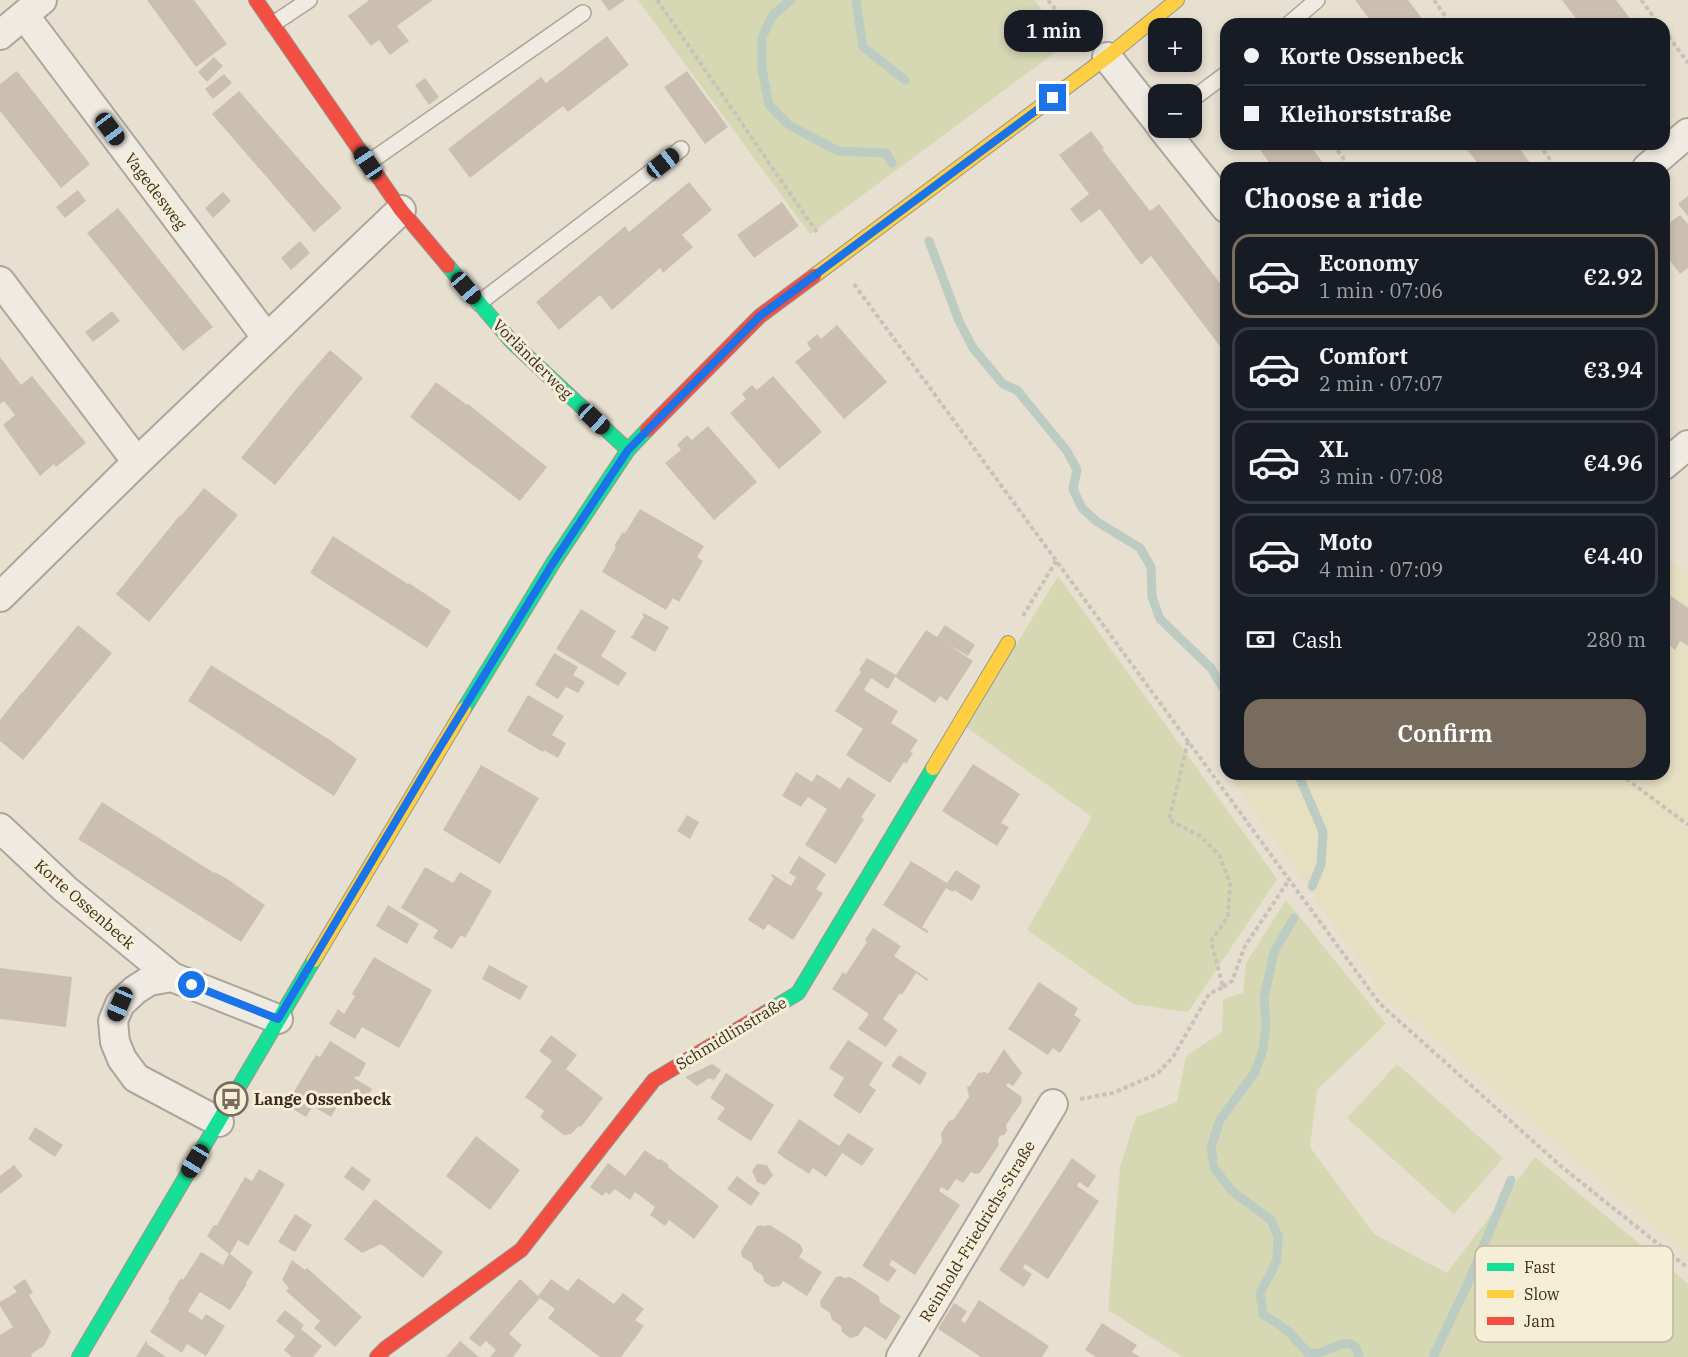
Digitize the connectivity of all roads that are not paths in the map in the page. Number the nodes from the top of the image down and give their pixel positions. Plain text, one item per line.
1 (256, 0) edge
2 (309, 0) edge
3 (1177, 0) edge
4 (1317, 0) edge
5 (33, 8) edge
6 (583, 14) dead end
7 (1296, 18) edge
8 (273, 24) junction
9 (0, 35) edge
10 (1107, 57) junction
11 (1220, 78) edge
12 (1202, 92) edge
13 (1148, 109) edge
14 (1688, 133) edge
15 (1170, 138) edge
16 (681, 148) dead end
17 (1670, 148) edge
18 (1668, 150) edge
19 (1654, 162) edge
20 (368, 163) junction
21 (1220, 200) edge
22 (401, 210) junction
23 (0, 281) edge
24 (479, 303) junction
25 (267, 338) junction
26 (1688, 445) edge
27 (628, 450) junction
28 (1670, 460) edge
29 (137, 462) junction
30 (5, 581) edge
31 (1008, 643) road end
32 (0, 828) edge
33 (172, 977) junction
34 (278, 1019) junction
35 (1053, 1104) road end
36 (219, 1122) junction
37 (79, 1357) edge
38 (377, 1357) edge
39 (901, 1357) edge

1 - 8 street, Vorländerweg
2 - 8 lane
3 - 10 street
4 - 7 lane
5 - 9 street, Vagedesweg
5 - 25 street, Vagedesweg
6 - 20 lane
8 - 20 street, Vorländerweg
10 - 13 street
10 - 27 street
11 - 12 lane
14 - 17 street
15 - 21 street
16 - 24 lane
18 - 19 street
20 - 22 street, Vorländerweg
22 - 24 street, Vorländerweg
22 - 25 street
23 - 29 street
24 - 27 street, Vorländerweg
25 - 29 street
26 - 28 street
27 - 34 street
29 - 30 street
31 - 38 street, Schmidlinstraße
32 - 33 street, Korte Ossenbeck
33 - 34 street, Korte Ossenbeck
33 - 36 street
34 - 36 street
35 - 39 street, Reinhold-Friedrichs-Straße
36 - 37 street

